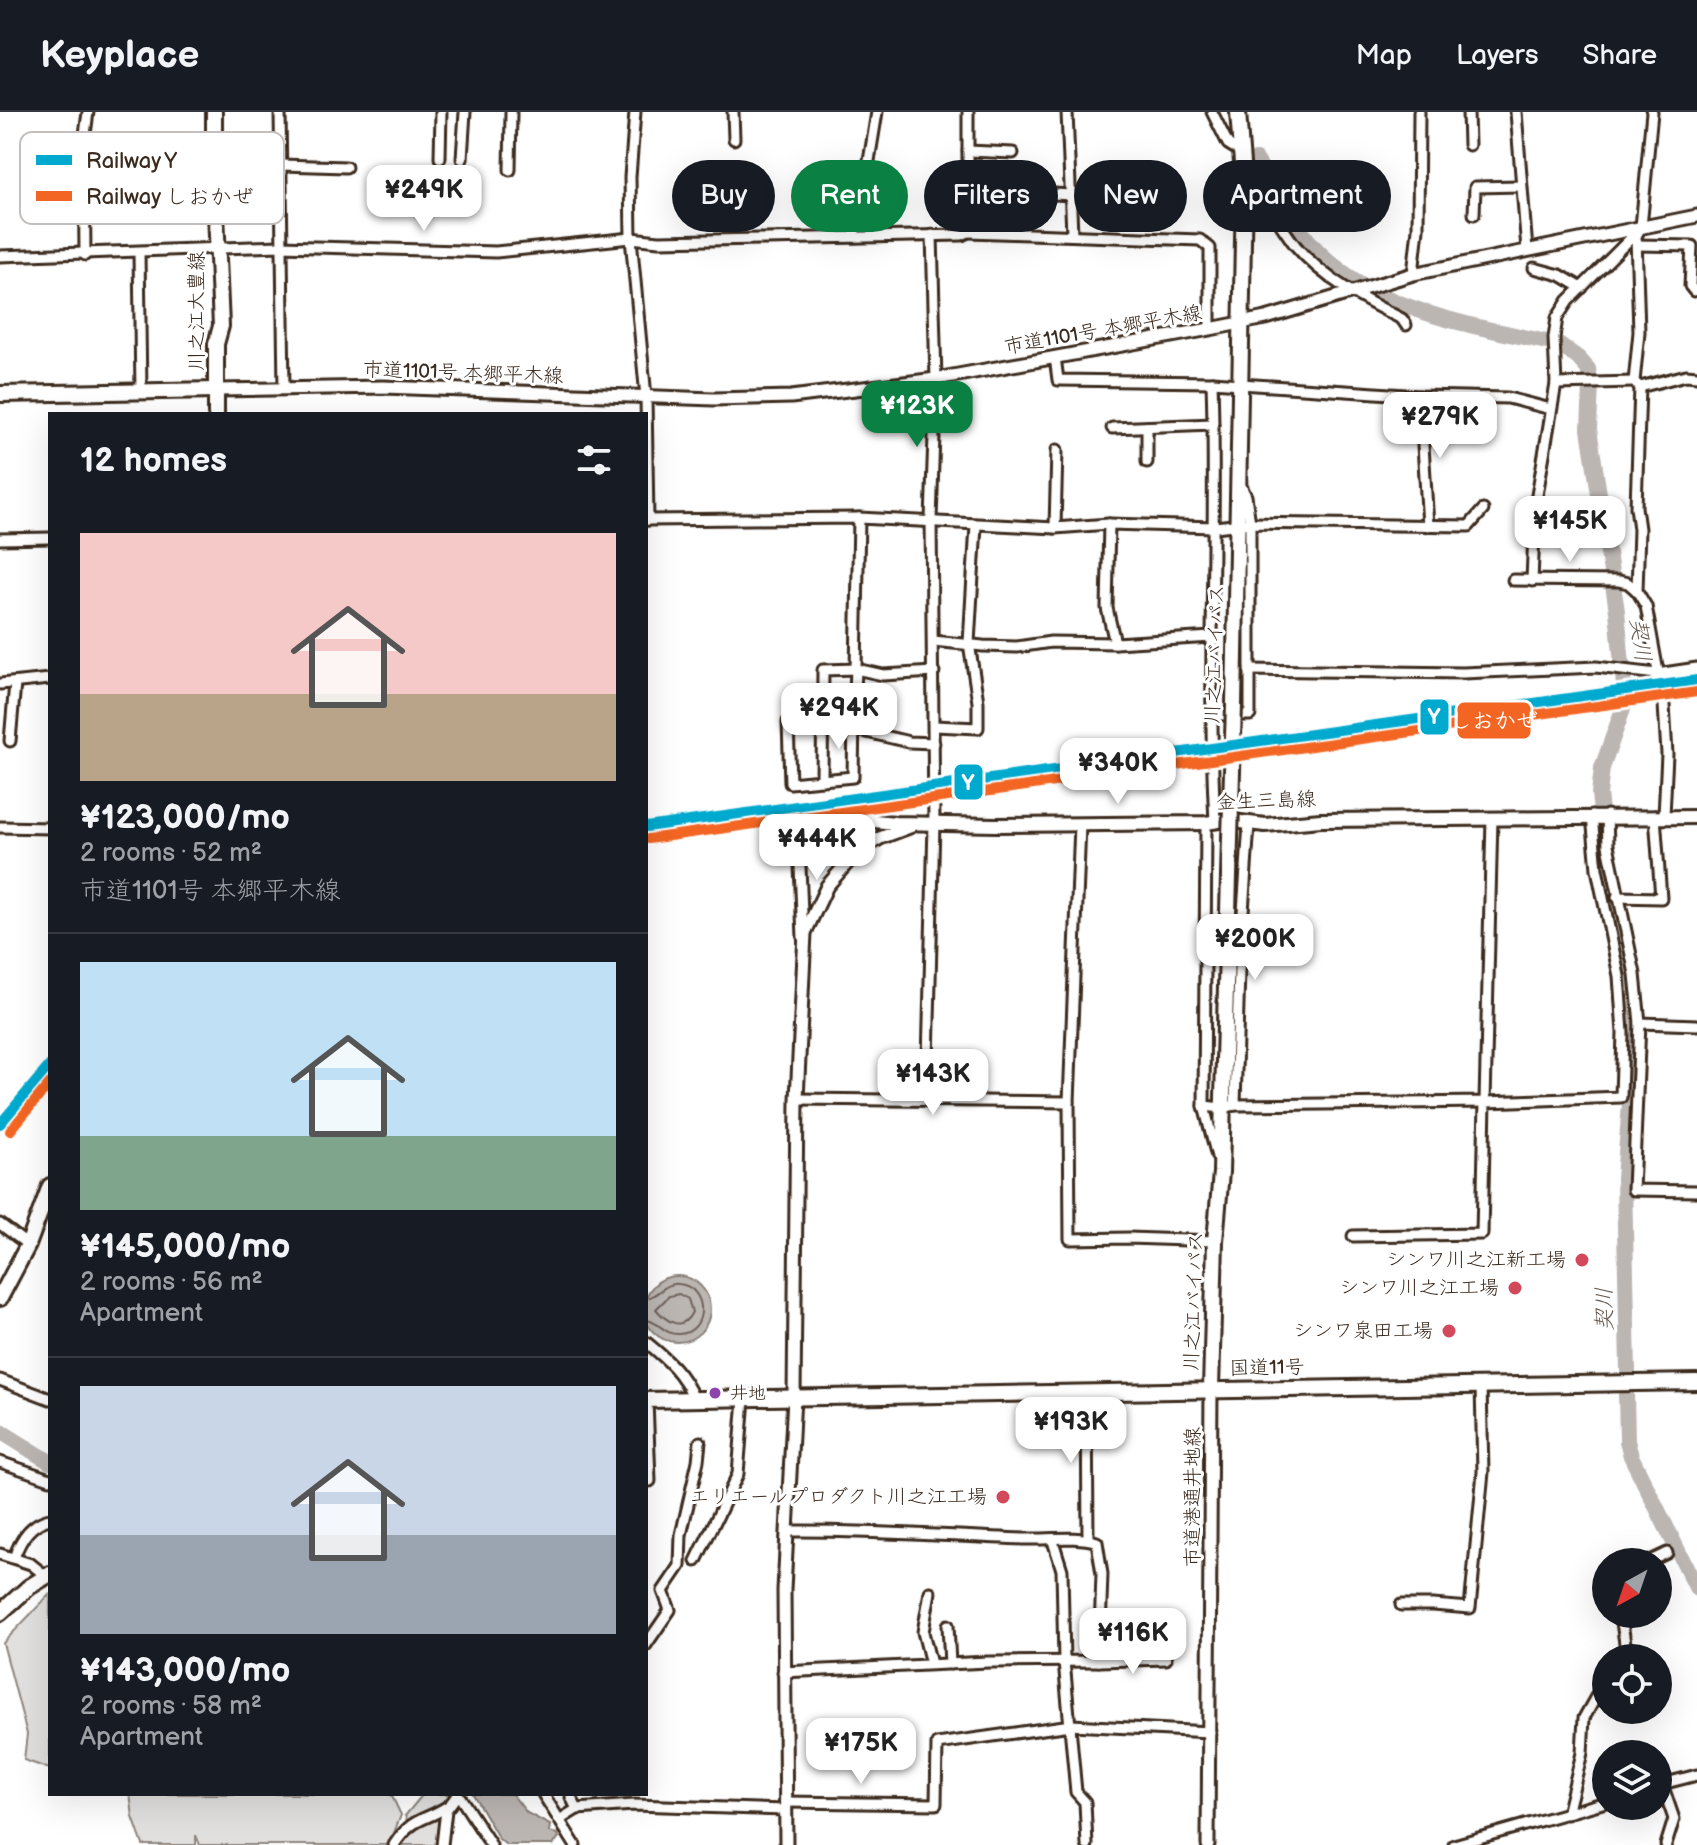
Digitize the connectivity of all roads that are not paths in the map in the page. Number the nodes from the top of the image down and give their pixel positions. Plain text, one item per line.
1 (88, 112) edge
2 (280, 112) edge
3 (441, 112) edge
4 (465, 112) edge
5 (511, 112) edge
6 (635, 112) edge
7 (733, 112) edge
8 (877, 112) edge
9 (968, 112) edge
10 (1067, 112) edge
11 (1212, 112) edge
12 (1238, 112) edge
13 (1419, 112) edge
14 (1468, 112) edge
15 (1516, 112) edge
16 (1652, 112) edge
17 (85, 132) edge
18 (280, 132) edge
19 (734, 139) dead end
20 (1469, 145) dead end
21 (968, 151) junction
22 (1241, 152) junction
23 (1013, 153) dead end
24 (440, 158) dead end
25 (462, 159) dead end
26 (968, 160) edge
27 (1242, 160) edge
28 (284, 165) edge
29 (346, 167) dead end
30 (510, 170) dead end
31 (1521, 186) junction
32 (1058, 194) edge
33 (1070, 195) junction
34 (1474, 214) dead end
35 (1697, 216) edge
36 (85, 224) edge
37 (217, 224) edge
38 (280, 224) edge
39 (1641, 227) junction
40 (968, 232) joint
41 (1243, 232) edge
42 (1286, 232) edge
43 (1072, 234) junction
44 (932, 235) junction
45 (855, 237) junction
46 (631, 238) junction
47 (1637, 245) junction
48 (280, 246) junction
49 (218, 247) junction
50 (1527, 250) junction
51 (139, 253) junction
52 (85, 255) junction
53 (0, 256) edge
54 (1534, 268) dead end
55 (1413, 274) junction
56 (1582, 288) junction
57 (1694, 291) dead end
58 (1350, 292) junction
59 (1242, 323) junction
60 (1406, 325) dead end
61 (1210, 329) junction
62 (1055, 357) junction
63 (1697, 376) edge
64 (936, 379) junction
65 (1212, 382) junction
66 (1241, 383) junction
67 (1556, 384) junction
68 (1637, 384) junction
69 (284, 388) junction
70 (217, 390) junction
71 (141, 392) junction
72 (0, 394) edge
73 (1420, 396) junction
74 (646, 397) junction
75 (1551, 409) junction
76 (216, 412) edge
77 (646, 412) edge
78 (1213, 424) junction
79 (1147, 427) junction
80 (1112, 428) dead end
81 (1057, 450) dead end
82 (1147, 462) dead end
83 (1483, 510) dead end
84 (859, 518) junction
85 (648, 520) edge
86 (931, 520) junction
87 (1244, 523) junction
88 (1109, 524) junction
89 (976, 525) junction
90 (1428, 526) junction
91 (1215, 527) junction
92 (1055, 528) junction
93 (48, 538) edge
94 (0, 539) edge
95 (1513, 580) dead end
96 (1532, 581) junction
97 (1637, 591) junction
98 (1212, 637) junction
99 (933, 641) junction
100 (969, 643) junction
101 (1115, 643) junction
102 (1697, 668) edge
103 (856, 669) junction
104 (1249, 670) junction
105 (934, 672) junction
106 (1657, 674) junction
107 (48, 679) edge
108 (15, 683) junction
109 (0, 684) edge
110 (854, 715) junction
111 (1212, 715) junction
112 (822, 719) junction
113 (934, 726) junction
114 (854, 729) junction
115 (10, 741) dead end
116 (934, 743) junction
117 (822, 780) junction
118 (1599, 816) junction
119 (1660, 816) junction
120 (802, 817) junction
121 (1697, 817) edge
122 (839, 818) junction
123 (1492, 818) junction
124 (865, 822) junction
125 (1210, 822) junction
126 (930, 823) junction
127 (1249, 824) junction
128 (1080, 825) junction
129 (0, 828) edge
130 (48, 828) edge
131 (648, 837) edge
132 (871, 843) junction
133 (856, 853) junction
134 (1617, 897) junction
135 (803, 950) junction
136 (1640, 1023) junction
137 (1697, 1025) edge
138 (797, 1099) junction
139 (927, 1101) junction
140 (1069, 1102) junction
141 (1485, 1102) junction
142 (1204, 1106) junction
143 (1229, 1106) junction
144 (1221, 1172) junction
145 (48, 1191) edge
146 (1697, 1191) edge
147 (0, 1224) edge
148 (1353, 1236) dead end
149 (1215, 1241) junction
150 (28, 1245) junction
151 (2, 1289) edge
152 (648, 1344) edge
153 (0, 1380) edge
154 (1697, 1382) edge
155 (1481, 1386) junction
156 (1211, 1389) junction
157 (1087, 1392) junction
158 (794, 1397) junction
159 (48, 1398) edge
160 (744, 1398) junction
161 (694, 1399) junction
162 (648, 1400) edge
163 (648, 1427) edge
164 (700, 1442) dead end
165 (0, 1462) edge
166 (48, 1478) edge
167 (648, 1481) edge
168 (48, 1519) edge
169 (788, 1531) junction
170 (1088, 1539) junction
171 (1053, 1541) junction
172 (0, 1554) edge
173 (14, 1558) junction
174 (696, 1561) dead end
175 (48, 1575) edge
176 (930, 1592) dead end
177 (1401, 1605) dead end
178 (0, 1613) edge
179 (948, 1625) dead end
180 (648, 1642) edge
181 (1166, 1659) dead end
182 (1064, 1661) junction
183 (1099, 1661) junction
184 (931, 1664) junction
185 (950, 1664) junction
186 (783, 1672) junction
187 (1592, 1704) edge
188 (1071, 1725) junction
189 (1210, 1732) junction
190 (1697, 1775) edge
191 (1672, 1782) edge
192 (456, 1796) edge
193 (459, 1796) edge
194 (544, 1796) edge
195 (571, 1796) edge
196 (448, 1806) junction
197 (786, 1806) junction
198 (1592, 1806) edge
199 (577, 1809) junction
200 (1567, 1814) junction
201 (1672, 1814) edge
202 (561, 1819) junction
203 (484, 1831) junction
204 (394, 1845) edge
205 (442, 1845) edge
206 (481, 1845) edge
207 (491, 1845) edge
208 (575, 1845) edge
209 (786, 1845) edge
210 (1087, 1845) edge
211 (1208, 1845) edge
212 (1454, 1845) edge
213 (1666, 1845) edge

1 - 17 street
2 - 18 street
3 - 24 street
4 - 25 street
5 - 30 street
6 - 46 street
7 - 19 street
8 - 45 street
9 - 21 street
10 - 33 street
11 - 22 street
12 - 22 main road, 川之江バイパス
13 - 55 street
14 - 20 street
15 - 31 street
16 - 39 street
21 - 23 street
21 - 26 street
22 - 27 main road, 川之江バイパス
28 - 29 street
31 - 34 street
31 - 50 street
32 - 33 street
33 - 43 street
35 - 39 street, 市道1101号 本郷平木線
36 - 52 street
37 - 49 main road, 川之江大豊線
38 - 48 street
39 - 47 street
39 - 50 street, 市道1101号 本郷平木線
39 - 56 street
40 - 43 street
40 - 44 street
41 - 59 main road, 川之江バイパス
42 - 58 street
43 - 61 street
44 - 45 street
44 - 64 street
45 - 46 street
46 - 48 street
46 - 74 street
47 - 57 street
47 - 68 street
48 - 49 street
48 - 69 street
49 - 51 street
49 - 70 main road, 川之江大豊線
50 - 55 street, 市道1101号 本郷平木線
51 - 52 street
51 - 71 street
52 - 53 street
54 - 56 street
55 - 58 street, 市道1101号 本郷平木線
56 - 67 street
58 - 59 street, 市道1101号 本郷平木線
58 - 60 street
59 - 61 street, 市道1101号 本郷平木線
59 - 66 main road, 川之江バイパス
61 - 62 street, 市道1101号 本郷平木線
62 - 64 street, 市道1101号 本郷平木線
62 - 65 street
63 - 68 street
64 - 74 street, 市道1101号 本郷平木線
64 - 86 street
65 - 66 street
65 - 78 street
66 - 73 street
66 - 87 main road, 川之江バイパス
67 - 68 street
67 - 75 street
68 - 97 street
69 - 70 street, 市道1101号 本郷平木線
69 - 74 street, 市道1101号 本郷平木線
70 - 71 main road
70 - 76 main road, 川之江大豊線
71 - 72 main road
73 - 75 street
73 - 90 street
74 - 77 street
75 - 96 street
78 - 79 street
78 - 91 street
79 - 80 street
79 - 82 street
81 - 92 street
83 - 90 street
84 - 85 street
84 - 86 street
84 - 103 street
86 - 89 street
86 - 99 street
87 - 90 street
87 - 91 street
87 - 104 street
87 - 143 main road, 川之江バイパス, bridge
88 - 91 street
88 - 92 street
88 - 101 street
89 - 92 street
89 - 100 street
91 - 98 street
93 - 94 street
95 - 96 street
96 - 97 street
97 - 106 street
98 - 101 street
98 - 111 street
99 - 100 street
99 - 105 street
100 - 101 street
100 - 113 street
102 - 106 street
103 - 105 street
103 - 110 street
103 - 112 street
104 - 106 street
104 - 111 street
105 - 113 street
106 - 119 street
107 - 108 street
108 - 109 street
108 - 115 street
110 - 112 street
110 - 114 street
111 - 125 street
112 - 117 street
112 - 117 street
113 - 116 street
114 - 116 street
114 - 117 street
116 - 126 street
118 - 119 main road, 金生三島線
118 - 123 main road, 金生三島線
118 - 134 street
118 - 141 street
119 - 121 main road, 金生三島線
119 - 134 street
120 - 122 main road, 金生三島線
120 - 131 main road, 金生三島線
120 - 135 street
122 - 124 main road, 金生三島線
122 - 133 street
123 - 127 main road, 金生三島線
123 - 141 street
124 - 126 main road, 金生三島線
124 - 132 street
125 - 127 main road, 金生三島線
125 - 128 main road, 金生三島線
125 - 142 street
126 - 128 main road, 金生三島線
126 - 132 street
126 - 139 street
127 - 143 street
128 - 140 street
129 - 130 street
132 - 133 street
133 - 135 street
134 - 136 street
135 - 138 street
136 - 137 street
136 - 146 street
138 - 139 street
138 - 158 street
139 - 140 street
140 - 149 street
141 - 143 street
141 - 148 street
142 - 143 street
142 - 144 street
143 - 144 main road, 川之江バイパス
144 - 149 main road, 川之江バイパス
145 - 150 main road
147 - 150 street
149 - 156 main road, 川之江バイパス
150 - 151 main road
152 - 161 street
153 - 159 street
154 - 155 main road, 国道11号
155 - 156 main road, 国道11号
155 - 177 street
156 - 157 main road, 国道11号
156 - 189 street, 市道港通井地線
157 - 158 main road, 国道11号
157 - 170 street
158 - 160 main road, 国道11号
158 - 169 street
160 - 161 main road, 国道11号
160 - 174 street
161 - 162 main road, 国道11号
163 - 167 street
164 - 180 street
165 - 166 street
168 - 173 street
169 - 171 street
169 - 186 street
170 - 171 street
170 - 183 street
171 - 182 street
172 - 173 street
173 - 175 street
175 - 178 main road
176 - 184 street
179 - 185 street
181 - 183 street
182 - 183 street
182 - 185 street
182 - 188 street
184 - 185 street
184 - 186 street
186 - 197 street
187 - 200 street
188 - 189 street
188 - 197 street
188 - 210 street
189 - 211 street, 市道港通井地線
190 - 191 street
192 - 196 street
193 - 203 street
194 - 202 street
195 - 199 street
196 - 204 street
196 - 205 street
197 - 199 street
197 - 209 street
198 - 200 street
199 - 202 street
200 - 212 street
201 - 213 street
202 - 208 street
203 - 206 street
203 - 207 street

